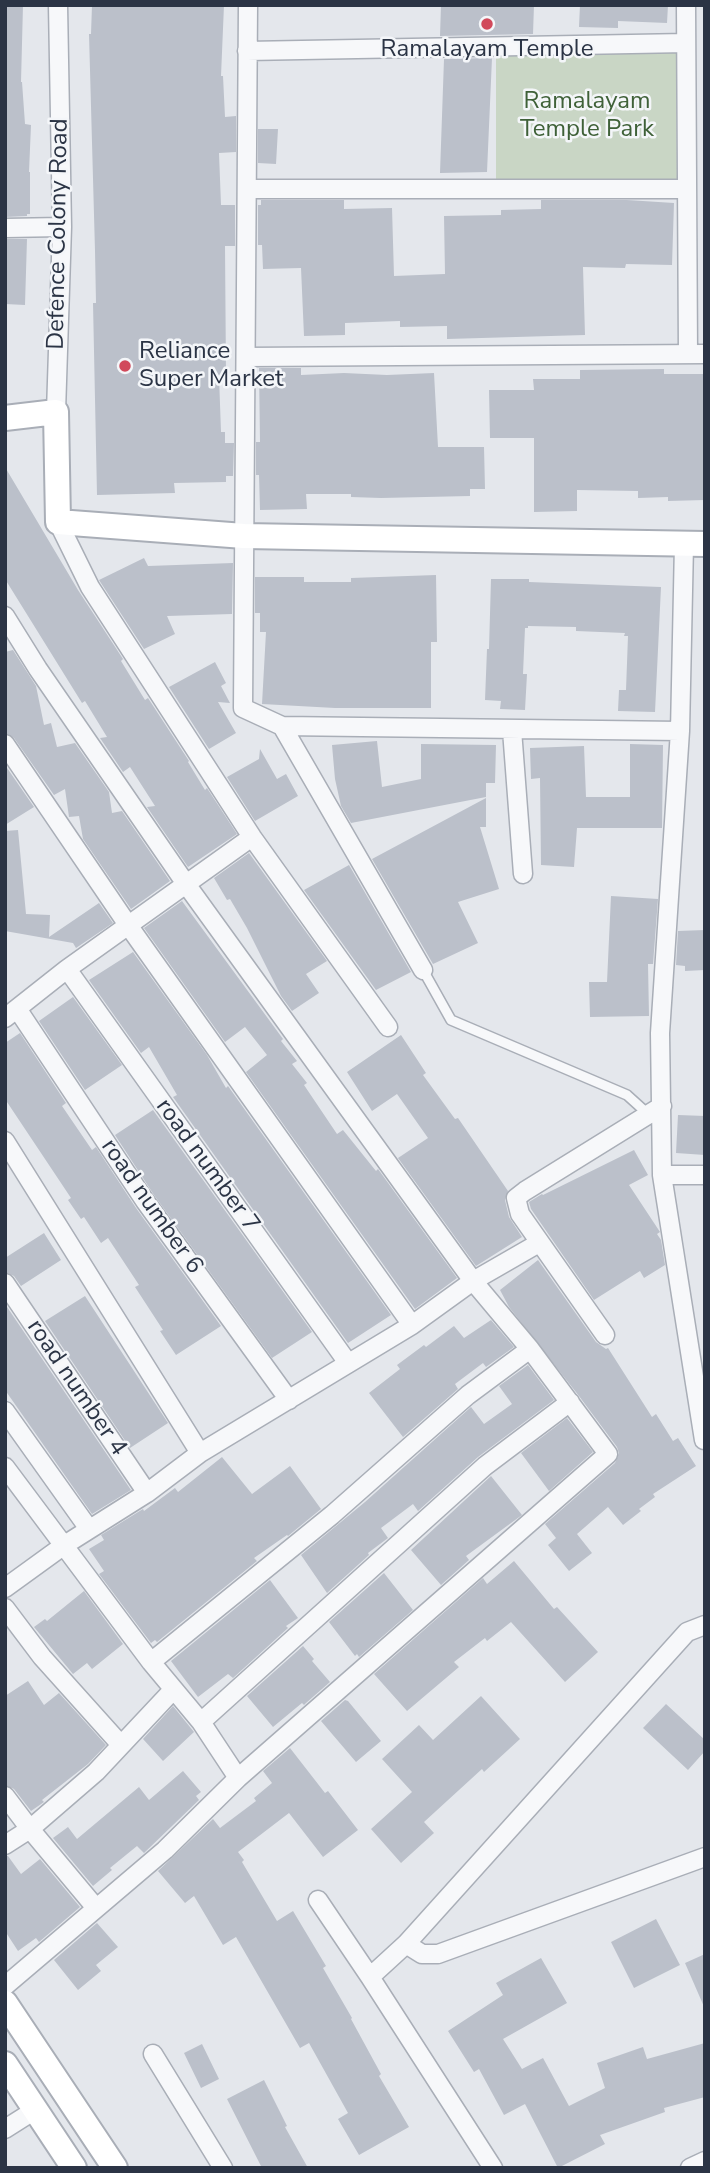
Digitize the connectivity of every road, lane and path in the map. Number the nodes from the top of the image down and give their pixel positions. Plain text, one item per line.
1 (58, 5) edge
2 (248, 5) edge
3 (686, 5) edge
4 (686, 43) junction
5 (247, 51) junction
6 (247, 189) junction
7 (687, 189) junction
8 (62, 227) junction
9 (5, 228) edge
10 (697, 354) edge
11 (246, 357) junction
12 (56, 412) junction
13 (5, 418) edge
14 (58, 522) junction
15 (244, 536) junction
16 (694, 544) edge
17 (5, 616) edge
18 (282, 726) junction
19 (512, 730) junction
20 (680, 731) junction
21 (5, 744) edge
22 (252, 838) junction
23 (523, 874) dead end
24 (186, 884) junction
25 (128, 925) junction
26 (67, 969) junction
27 (423, 970) joint
28 (11, 1014) edge
29 (388, 1027) dead end
30 (655, 1110) junction
31 (5, 1141) edge
32 (662, 1175) junction
33 (705, 1175) edge
34 (539, 1243) junction
35 (473, 1281) junction
36 (5, 1283) edge
37 (412, 1325) junction
38 (605, 1335) dead end
39 (530, 1349) junction
40 (348, 1363) junction
41 (289, 1400) junction
42 (570, 1402) junction
43 (5, 1411) edge
44 (704, 1440) edge
45 (200, 1454) junction
46 (5, 1468) edge
47 (147, 1493) junction
48 (89, 1529) junction
49 (63, 1546) junction
50 (5, 1588) edge
51 (5, 1608) edge
52 (705, 1625) edge
53 (151, 1662) junction
54 (173, 1690) junction
55 (201, 1722) junction
56 (121, 1745) junction
57 (238, 1778) junction
58 (5, 1796) edge
59 (30, 1829) junction
60 (5, 1845) edge
61 (705, 1857) edge
62 (318, 1900) dead end
63 (96, 1908) junction
64 (406, 1944) junction
65 (370, 1977) junction
66 (5, 1986) edge
67 (5, 2003) edge
68 (153, 2054) dead end
69 (5, 2064) edge
70 (35, 2109) junction
71 (5, 2129) edge
72 (705, 2161) edge
73 (74, 2168) edge
74 (115, 2168) edge
75 (223, 2168) edge
76 (493, 2168) edge
77 (691, 2168) edge

1 - 8 street, Defence Colony Road
2 - 5 street
3 - 4 street
4 - 5 street
4 - 7 street
5 - 6 street
6 - 7 street
6 - 11 street
7 - 10 street
8 - 9 street
8 - 12 street, Defence Colony Road
10 - 11 street
11 - 15 street
12 - 13 street
12 - 14 street
14 - 15 street
14 - 22 street
15 - 16 street
15 - 18 street
16 - 20 street
17 - 24 street
18 - 19 street
18 - 27 street
19 - 20 street
19 - 23 street
20 - 30 street
21 - 25 street
22 - 24 street
22 - 29 street
24 - 25 street
24 - 35 street
25 - 26 street
25 - 37 street
26 - 28 street
26 - 40 street, road number 7
27 - 30 lane
28 - 41 street, road number 6
30 - 32 street
30 - 34 street
31 - 45 street
32 - 33 street
32 - 44 street
34 - 35 street
34 - 38 street
35 - 37 street
35 - 39 street
36 - 47 street, road number 4
37 - 40 street
39 - 42 street
39 - 53 street
40 - 41 street
41 - 45 street
42 - 55 street
42 - 57 street
43 - 48 street
45 - 47 street
46 - 49 street
47 - 48 street
48 - 49 street
49 - 50 street
49 - 53 street
51 - 56 street
52 - 64 street
53 - 54 street
54 - 55 street
54 - 56 street
55 - 57 street
56 - 59 street
57 - 63 street
58 - 59 street
59 - 60 street
59 - 63 street
61 - 64 street
62 - 65 street
63 - 66 street
64 - 65 street
65 - 76 street
67 - 74 street
68 - 75 street
69 - 70 street
70 - 71 street
70 - 73 street
72 - 77 street

